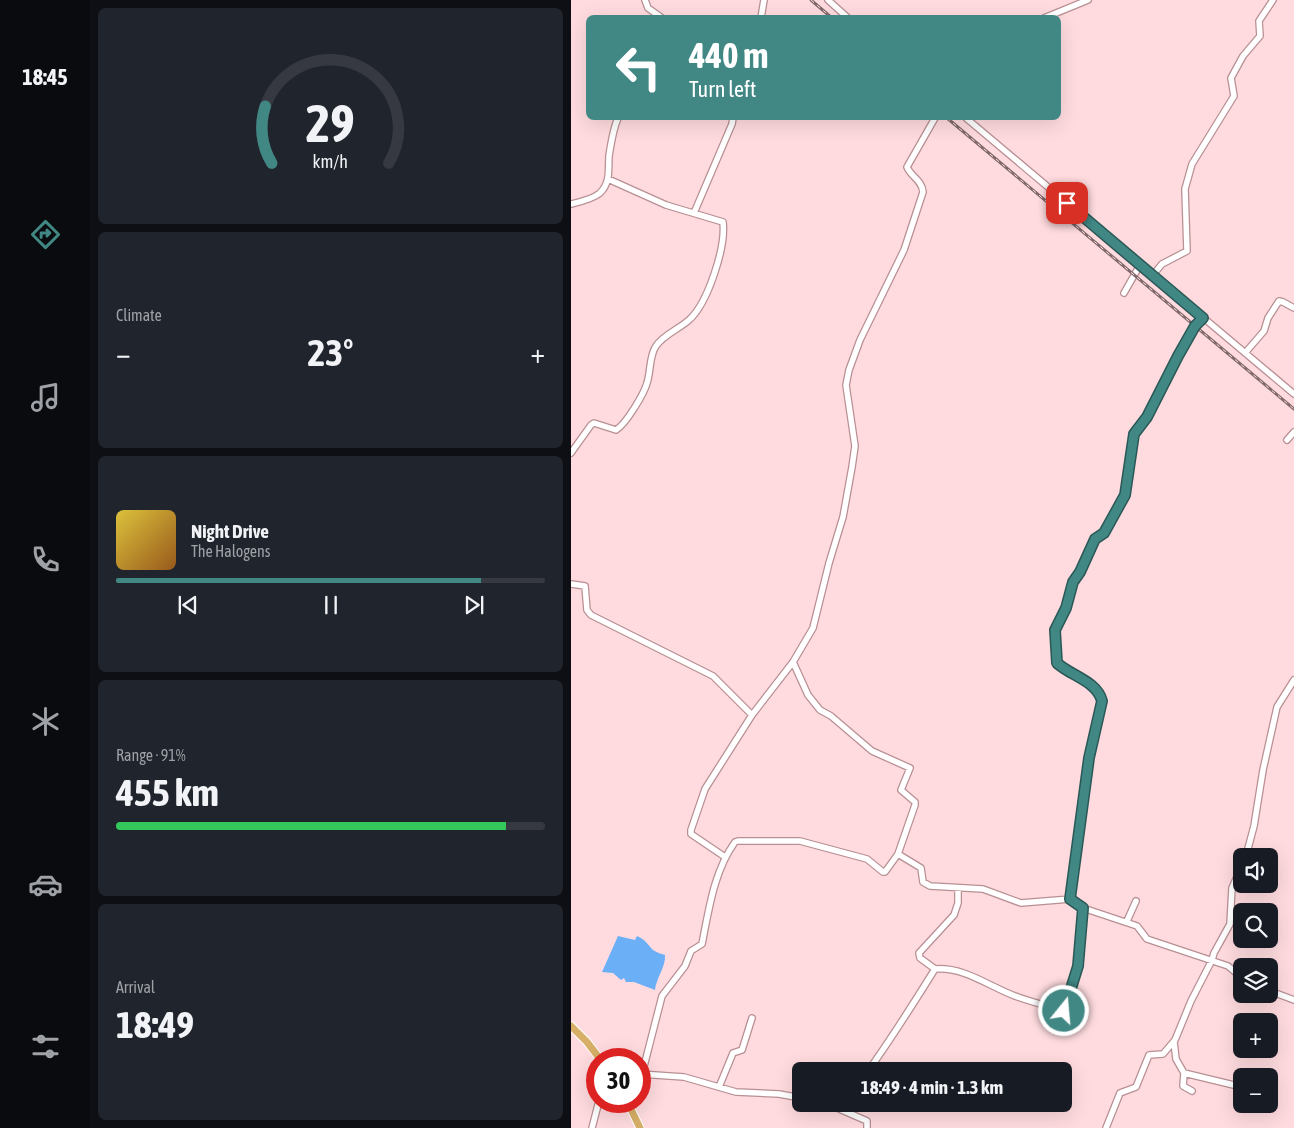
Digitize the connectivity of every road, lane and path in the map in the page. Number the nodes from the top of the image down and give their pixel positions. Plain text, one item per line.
1 (645, 0) edge
2 (764, 0) edge
3 (828, 0) edge
4 (1088, 0) edge
5 (1273, 0) edge
6 (658, 15) edge
7 (762, 15) edge
8 (845, 15) edge
9 (1051, 15) edge
10 (618, 120) edge
11 (733, 120) edge
12 (934, 120) edge
13 (968, 120) edge
14 (608, 179) junction
15 (571, 204) edge
16 (694, 213) junction
17 (1140, 265) junction
18 (1153, 275) junction
19 (1123, 293) dead end
20 (1294, 308) edge
21 (1203, 318) junction
22 (1245, 353) junction
23 (1294, 394) edge
24 (1294, 432) edge
25 (1287, 440) dead end
26 (571, 452) edge
27 (571, 584) edge
28 (793, 662) junction
29 (1294, 680) edge
30 (752, 715) junction
31 (1248, 848) edge
32 (898, 854) junction
33 (725, 856) junction
34 (1233, 886) edge
35 (958, 888) junction
36 (1070, 899) junction
37 (1136, 901) dead end
38 (1083, 908) junction
39 (1127, 922) junction
40 (1212, 960) junction
41 (935, 969) junction
42 (1233, 971) edge
43 (1278, 994) edge
44 (1294, 1000) edge
45 (1064, 1011) junction
46 (752, 1018) dead end
47 (1075, 1025) dead end
48 (571, 1026) edge
49 (1174, 1042) junction
50 (592, 1048) edge
51 (648, 1048) edge
52 (874, 1062) edge
53 (1184, 1073) junction
54 (651, 1075) edge
55 (1233, 1085) edge
56 (719, 1087) junction
57 (1192, 1091) dead end
58 (792, 1096) edge
59 (853, 1112) edge
60 (596, 1113) edge
61 (633, 1113) edge
62 (592, 1128) edge
63 (640, 1128) edge
64 (867, 1128) edge
65 (1106, 1128) edge

1 - 6 street
2 - 7 street
3 - 8 street
4 - 9 street
5 - 18 street
10 - 14 street
11 - 16 street
12 - 28 street
13 - 17 street
14 - 15 street
14 - 16 street
16 - 26 street
17 - 18 street
17 - 19 street
18 - 21 street
20 - 22 street
21 - 22 street
21 - 36 street
22 - 23 street
24 - 25 street
27 - 30 street
28 - 30 street
28 - 32 street
29 - 31 street
30 - 33 street
32 - 33 street
32 - 35 street
33 - 51 street
34 - 40 street
35 - 36 street
35 - 41 street
36 - 38 street
37 - 39 street
38 - 39 street
38 - 45 street
39 - 40 street
40 - 42 street
40 - 49 street
41 - 45 street
41 - 52 street
43 - 44 street
45 - 47 street
46 - 56 street
48 - 50 main road
49 - 53 street
49 - 65 street
53 - 55 street
53 - 57 street
54 - 56 street
56 - 58 street
59 - 64 street
60 - 62 street
61 - 63 main road

